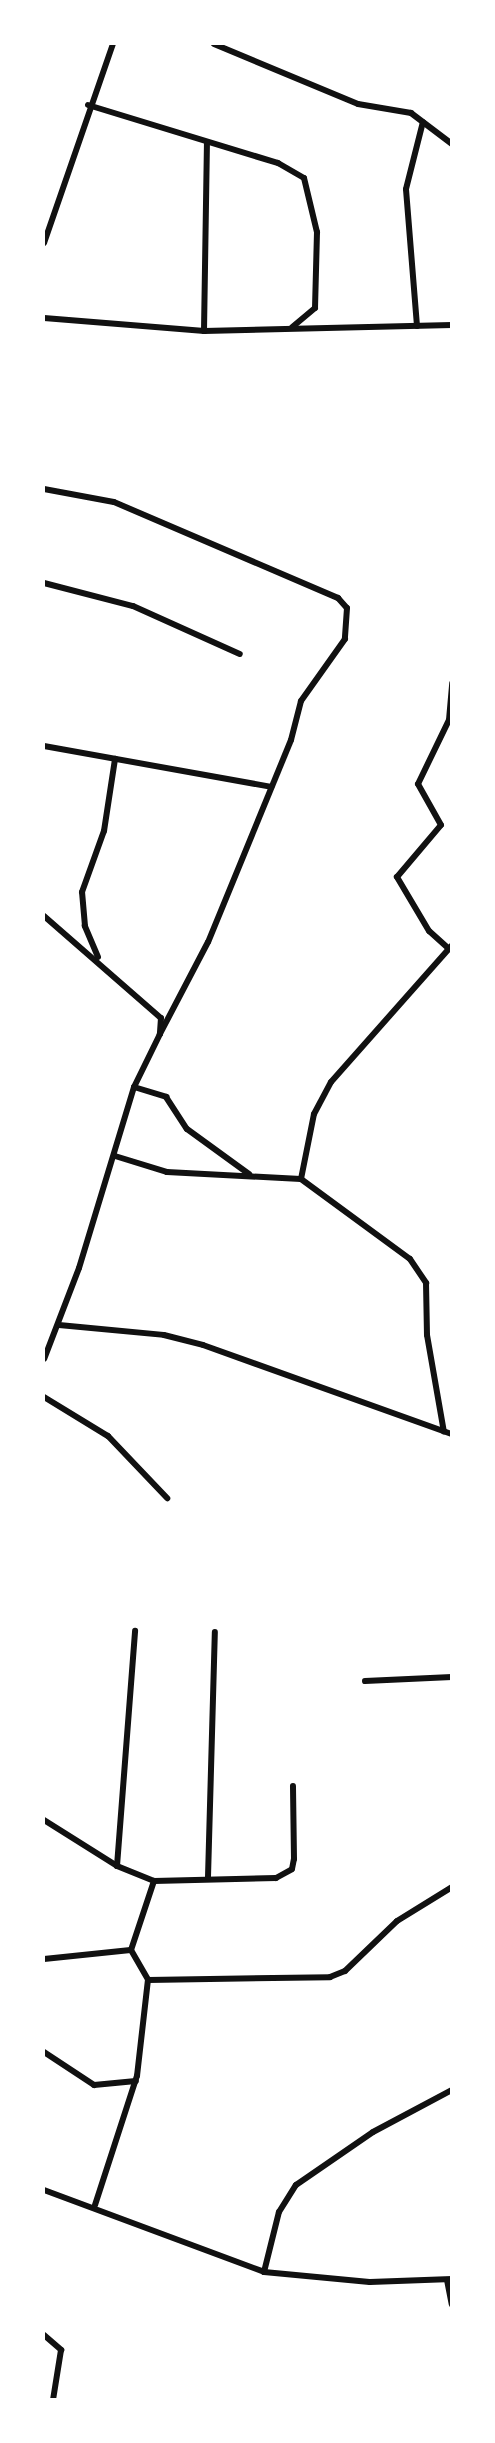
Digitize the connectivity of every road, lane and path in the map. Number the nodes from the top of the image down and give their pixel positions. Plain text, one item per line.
1 (113, 44) edge
2 (214, 44) edge
3 (88, 105) junction
4 (423, 122) junction
5 (207, 144) junction
6 (452, 144) edge
7 (44, 243) edge
8 (44, 318) edge
9 (452, 325) edge
10 (417, 326) junction
11 (288, 329) junction
12 (204, 331) junction
13 (44, 489) edge
14 (44, 583) edge
15 (240, 654) dead end
16 (452, 683) edge
17 (44, 746) edge
18 (115, 759) junction
19 (271, 787) junction
20 (44, 916) edge
21 (450, 946) edge
22 (98, 958) junction
23 (160, 1034) junction
24 (134, 1087) junction
25 (116, 1155) junction
26 (249, 1174) junction
27 (301, 1179) junction
28 (59, 1325) junction
29 (44, 1356) edge
30 (44, 1397) edge
31 (444, 1432) junction
32 (452, 1434) edge
33 (167, 1498) dead end
34 (135, 1631) dead end
35 (215, 1632) dead end
36 (452, 1677) edge
37 (365, 1681) dead end
38 (292, 1786) dead end
39 (44, 1820) edge
40 (117, 1866) junction
41 (208, 1877) junction
42 (154, 1881) junction
43 (452, 1887) edge
44 (131, 1950) junction
45 (44, 1959) edge
46 (148, 1980) junction
47 (44, 2052) edge
48 (136, 2081) junction
49 (452, 2090) edge
50 (44, 2190) edge
51 (95, 2205) junction
52 (264, 2272) junction
53 (449, 2279) edge
54 (452, 2305) edge
55 (44, 2335) edge
56 (53, 2400) edge

1 - 3 street
2 - 4 street
3 - 5 street
3 - 7 street
4 - 6 street
4 - 10 street
5 - 11 street
5 - 12 street
8 - 12 street
9 - 10 street
10 - 11 street
11 - 12 street
13 - 19 street
14 - 15 street
16 - 21 street
17 - 18 street
18 - 19 street
18 - 22 street
19 - 23 street
20 - 22 street
21 - 27 street
22 - 23 street
23 - 24 street
24 - 25 street
24 - 26 street
25 - 26 street
25 - 28 street
26 - 27 street
27 - 31 street
28 - 29 street
28 - 31 street
30 - 33 street
31 - 32 street
34 - 40 street
35 - 41 street
36 - 37 street
38 - 41 street
39 - 40 street
40 - 42 street
41 - 42 street
42 - 44 street
43 - 46 street
44 - 45 street
44 - 46 street
46 - 48 street
47 - 48 street
48 - 51 street
49 - 52 street
50 - 51 street
51 - 52 street
52 - 53 street
53 - 54 street
55 - 56 street

